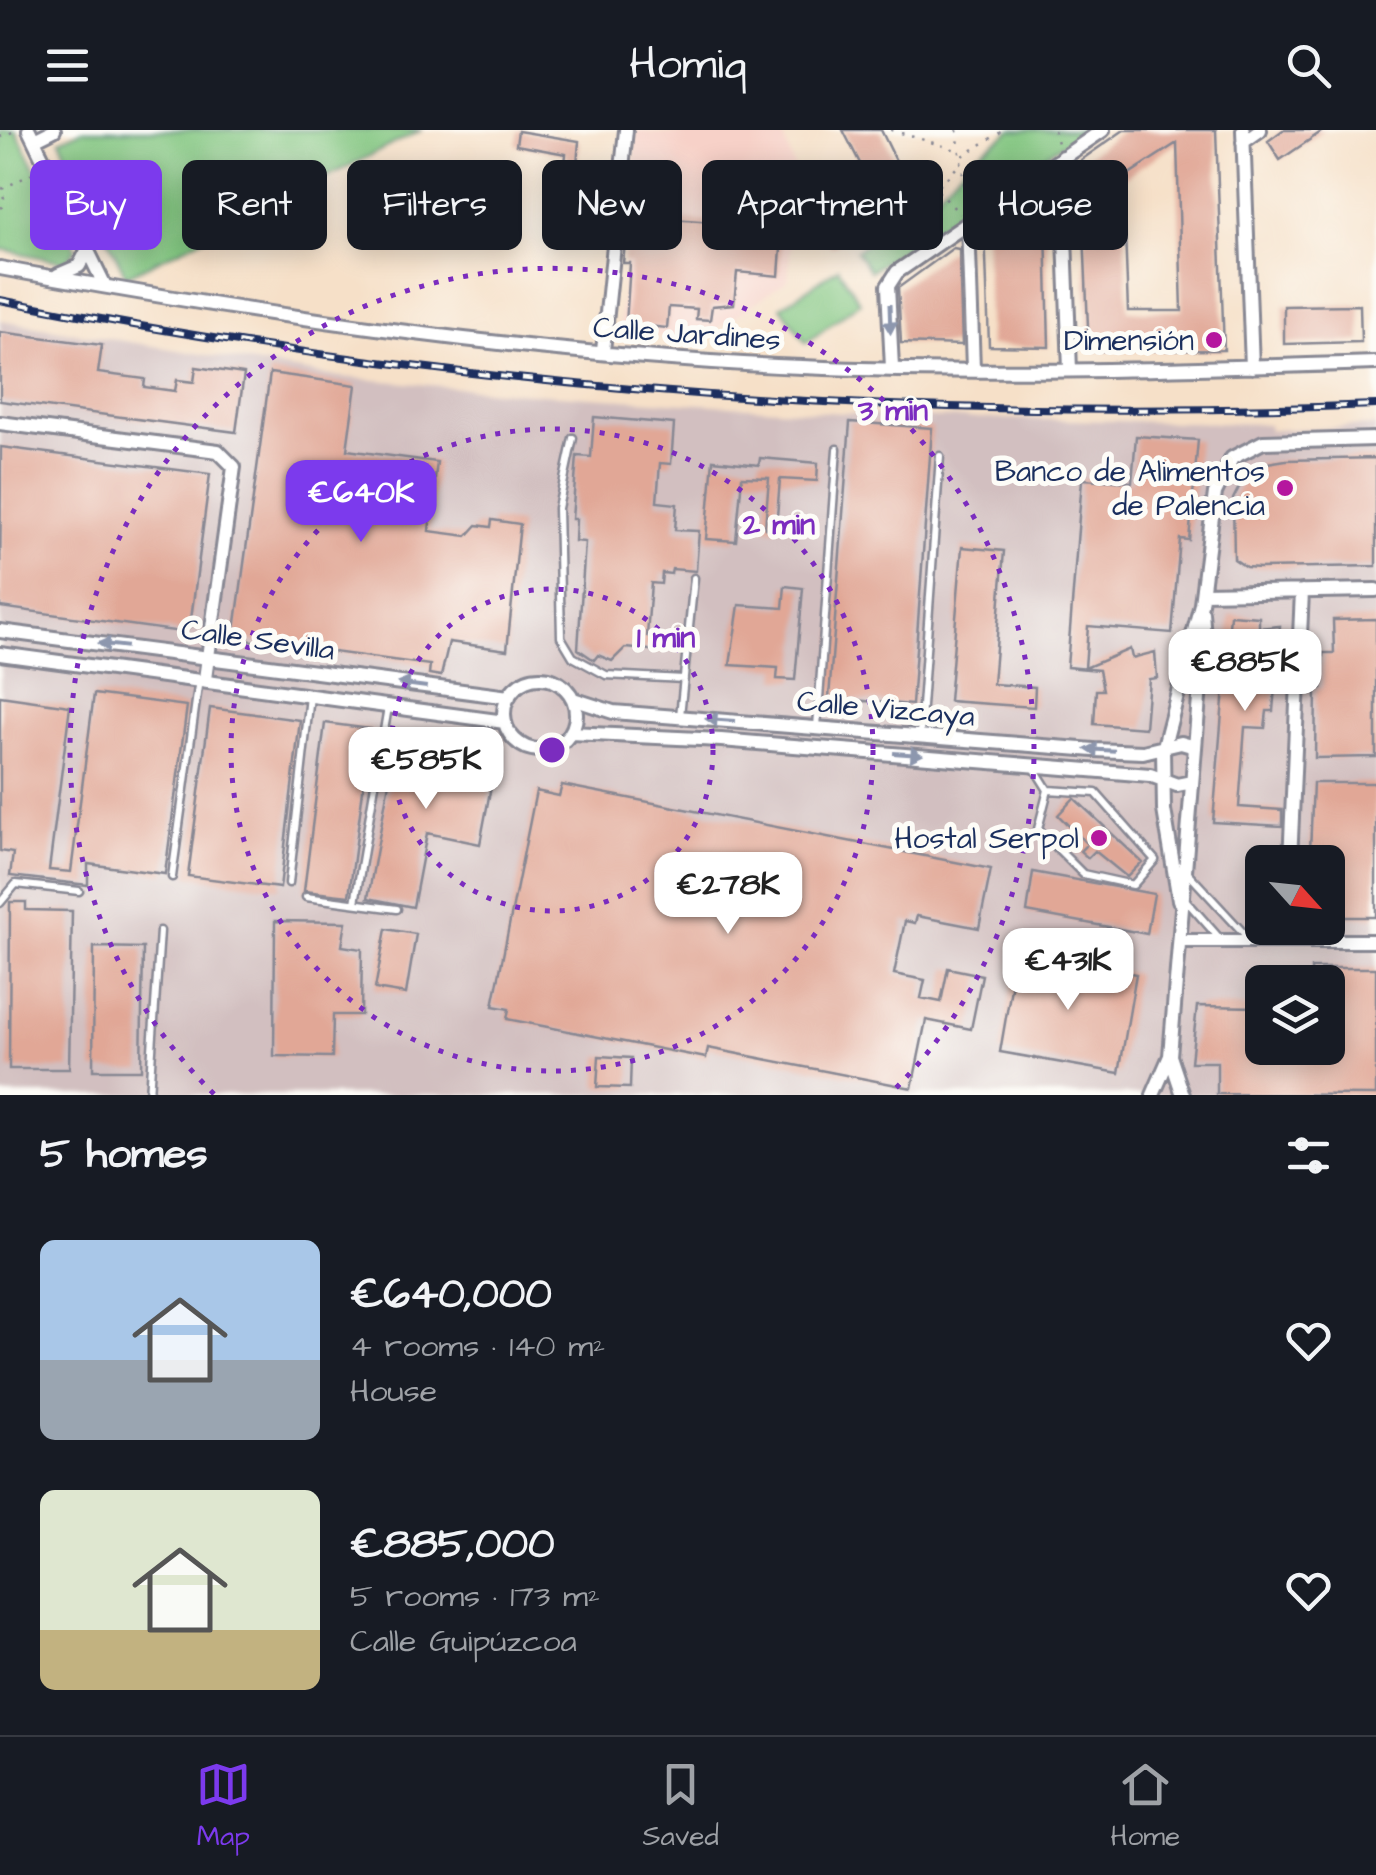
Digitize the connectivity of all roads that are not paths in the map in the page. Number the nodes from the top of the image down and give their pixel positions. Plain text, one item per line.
1 (626, 130) edge
2 (1103, 130) edge
3 (1260, 130) edge
4 (51, 131) edge
5 (32, 135) edge
6 (1243, 136) edge
7 (1062, 158) junction
8 (44, 160) edge
9 (1059, 160) edge
10 (963, 226) edge
11 (87, 250) edge
12 (88, 250) edge
13 (969, 250) edge
14 (0, 268) edge
15 (52, 277) junction
16 (105, 286) junction
17 (603, 351) junction
18 (1376, 363) edge
19 (1252, 367) junction
20 (892, 368) junction
21 (974, 369) junction
22 (1070, 370) junction
23 (0, 423) edge
24 (573, 438) dead end
25 (1376, 438) edge
26 (837, 449) dead end
27 (940, 456) dead end
28 (694, 578) dead end
29 (1376, 590) edge
30 (1302, 591) junction
31 (1202, 598) junction
32 (0, 631) edge
33 (0, 654) edge
34 (208, 657) junction
35 (684, 678) junction
36 (202, 679) junction
37 (310, 694) junction
38 (509, 697) junction
39 (573, 699) junction
40 (388, 706) junction
41 (680, 717) junction
42 (505, 722) junction
43 (817, 727) junction
44 (571, 733) junction
45 (920, 735) junction
46 (811, 747) junction
47 (1195, 747) junction
48 (1163, 750) junction
49 (1032, 765) junction
50 (1162, 779) junction
51 (1192, 782) junction
52 (1048, 790) junction
53 (1291, 845) edge
54 (1155, 860) junction
55 (1179, 868) junction
56 (172, 877) dead end
57 (289, 883) dead end
58 (78, 891) dead end
59 (1180, 897) junction
60 (306, 898) dead end
61 (0, 903) edge
62 (354, 903) junction
63 (397, 908) dead end
64 (160, 931) dead end
65 (1245, 936) edge
66 (1345, 939) edge
67 (1180, 941) junction
68 (1222, 941) junction
69 (1245, 941) edge
70 (1376, 941) edge
71 (1170, 1056) junction
72 (148, 1095) edge
73 (1153, 1095) edge
74 (1183, 1095) edge

1 - 17 street
2 - 7 street
3 - 6 street
4 - 5 street
5 - 8 street
6 - 19 street
7 - 9 street
7 - 22 street
10 -> 20 street
11 - 15 street
12 - 16 street
13 - 21 street
14 - 15 street, Calle Jardines
15 - 16 street, Calle Jardines
16 - 17 street, Calle Jardines
17 - 20 street, Calle Jardines
18 - 19 street, Calle Jardines
19 - 22 street, Calle Jardines
20 - 21 street, Calle Jardines
21 - 22 street, Calle Jardines
23 - 34 street
24 - 35 lane
25 - 31 street
26 - 43 lane
27 - 45 lane
28 - 35 lane
29 - 30 street
30 - 31 street
30 - 53 street
31 - 47 street
31 - 48 street
34 -> 32 street, Calle Sevilla
33 - 36 street, Calle Sevilla
34 - 36 street
38 -> 34 street, Calle Sevilla
35 - 41 lane
36 - 37 street, Calle Sevilla
36 - 56 lane
37 - 40 street, Calle Sevilla
37 - 57 lane
38 - 39 street
38 - 42 street
39 - 41 street, Calle Vizcaya
39 - 44 street
40 - 42 street, Calle Sevilla
40 - 62 lane
43 -> 41 street, Calle Vizcaya
42 - 44 street
43 - 45 street, Calle Vizcaya
43 - 46 street
44 - 46 street, Calle Vizcaya
48 -> 45 street, Calle Vizcaya
46 -> 49 street, Calle Vizcaya
47 - 48 street, Calle Vizcaya
47 - 51 street
48 - 50 street
49 - 50 street, Calle Vizcaya
49 - 52 lane
50 - 51 street, Calle Vizcaya
50 - 55 street
51 - 55 street
52 - 54 lane
52 - 54 lane
54 - 55 lane
55 - 59 street
55 - 65 lane
58 - 61 lane
59 - 67 street
59 - 68 lane
60 - 62 lane
62 - 63 lane
64 - 72 lane
66 - 70 street
67 - 68 street
67 - 71 street
68 - 69 street
71 - 73 street
71 - 74 street

